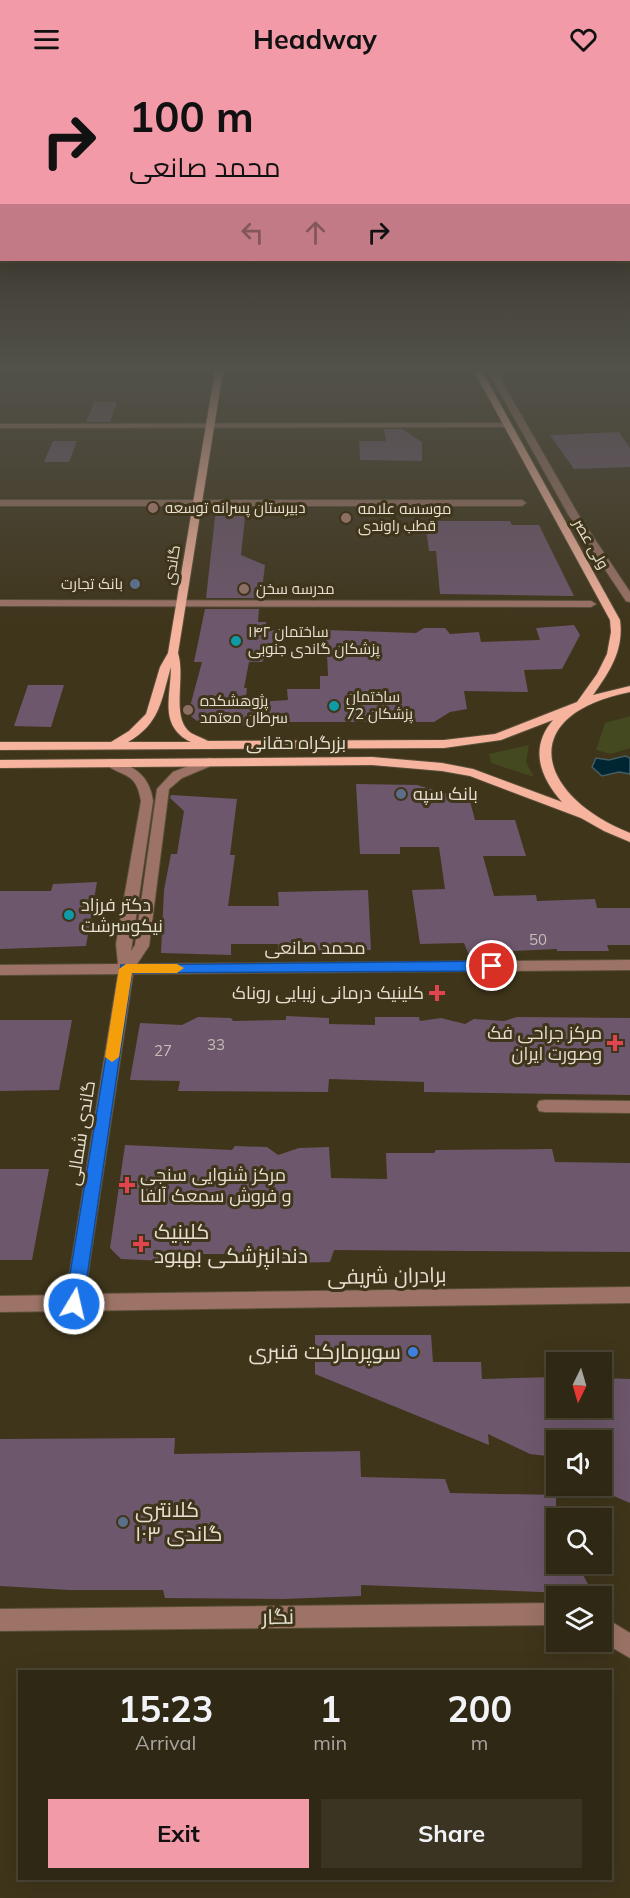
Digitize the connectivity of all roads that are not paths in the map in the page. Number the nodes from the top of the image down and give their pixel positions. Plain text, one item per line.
1 (205, 456) edge
2 (523, 456) edge
3 (540, 456) edge
4 (0, 503) edge
5 (198, 503) junction
6 (522, 503) dead end
7 (630, 599) edge
8 (0, 603) edge
9 (181, 603) junction
10 (591, 604) dead end
11 (173, 653) junction
12 (630, 689) edge
13 (582, 703) junction
14 (568, 711) junction
15 (113, 745) junction
16 (209, 745) junction
17 (0, 746) edge
18 (209, 762) junction
19 (110, 763) junction
20 (0, 764) edge
21 (585, 814) junction
22 (629, 838) edge
23 (630, 965) edge
24 (126, 969) junction
25 (0, 970) edge
26 (545, 1106) dead end
27 (630, 1107) edge
28 (630, 1294) edge
29 (0, 1304) edge
30 (74, 1304) junction
31 (546, 1614) edge
32 (0, 1620) edge
33 (612, 1634) edge
34 (630, 1646) edge

1 - 5 main road, گاندی
2 - 13 main road, ولی عصر
3 - 7 street
4 - 5 street
5 - 6 street
5 - 9 main road, گاندی
8 - 9 street
9 - 10 street
9 - 11 main road, گاندی
11 - 15 main road
11 - 16 main road, گاندی
12 - 13 main road
13 - 14 main road
14 - 16 main road, بزرگراه حقانی
14 - 21 main road
15 - 16 main road, بزرگراه حقانی
15 - 17 main road, بزرگراه حقانی
18 - 19 main road, بزرگراه حقانی
18 - 21 main road, بزرگراه حقانی
18 - 24 street, گاندی شمالی
19 - 20 main road, بزرگراه حقانی
19 - 24 street, گاندی شمالی
21 - 22 main road
23 - 24 street, محمد صانعی
24 - 25 street, محمد صانعی
24 - 30 street, گاندی شمالی
26 - 27 street
28 - 30 street, برادران شریفی
29 - 30 street, برادران شریفی
31 - 32 street, نگار
33 - 34 street

